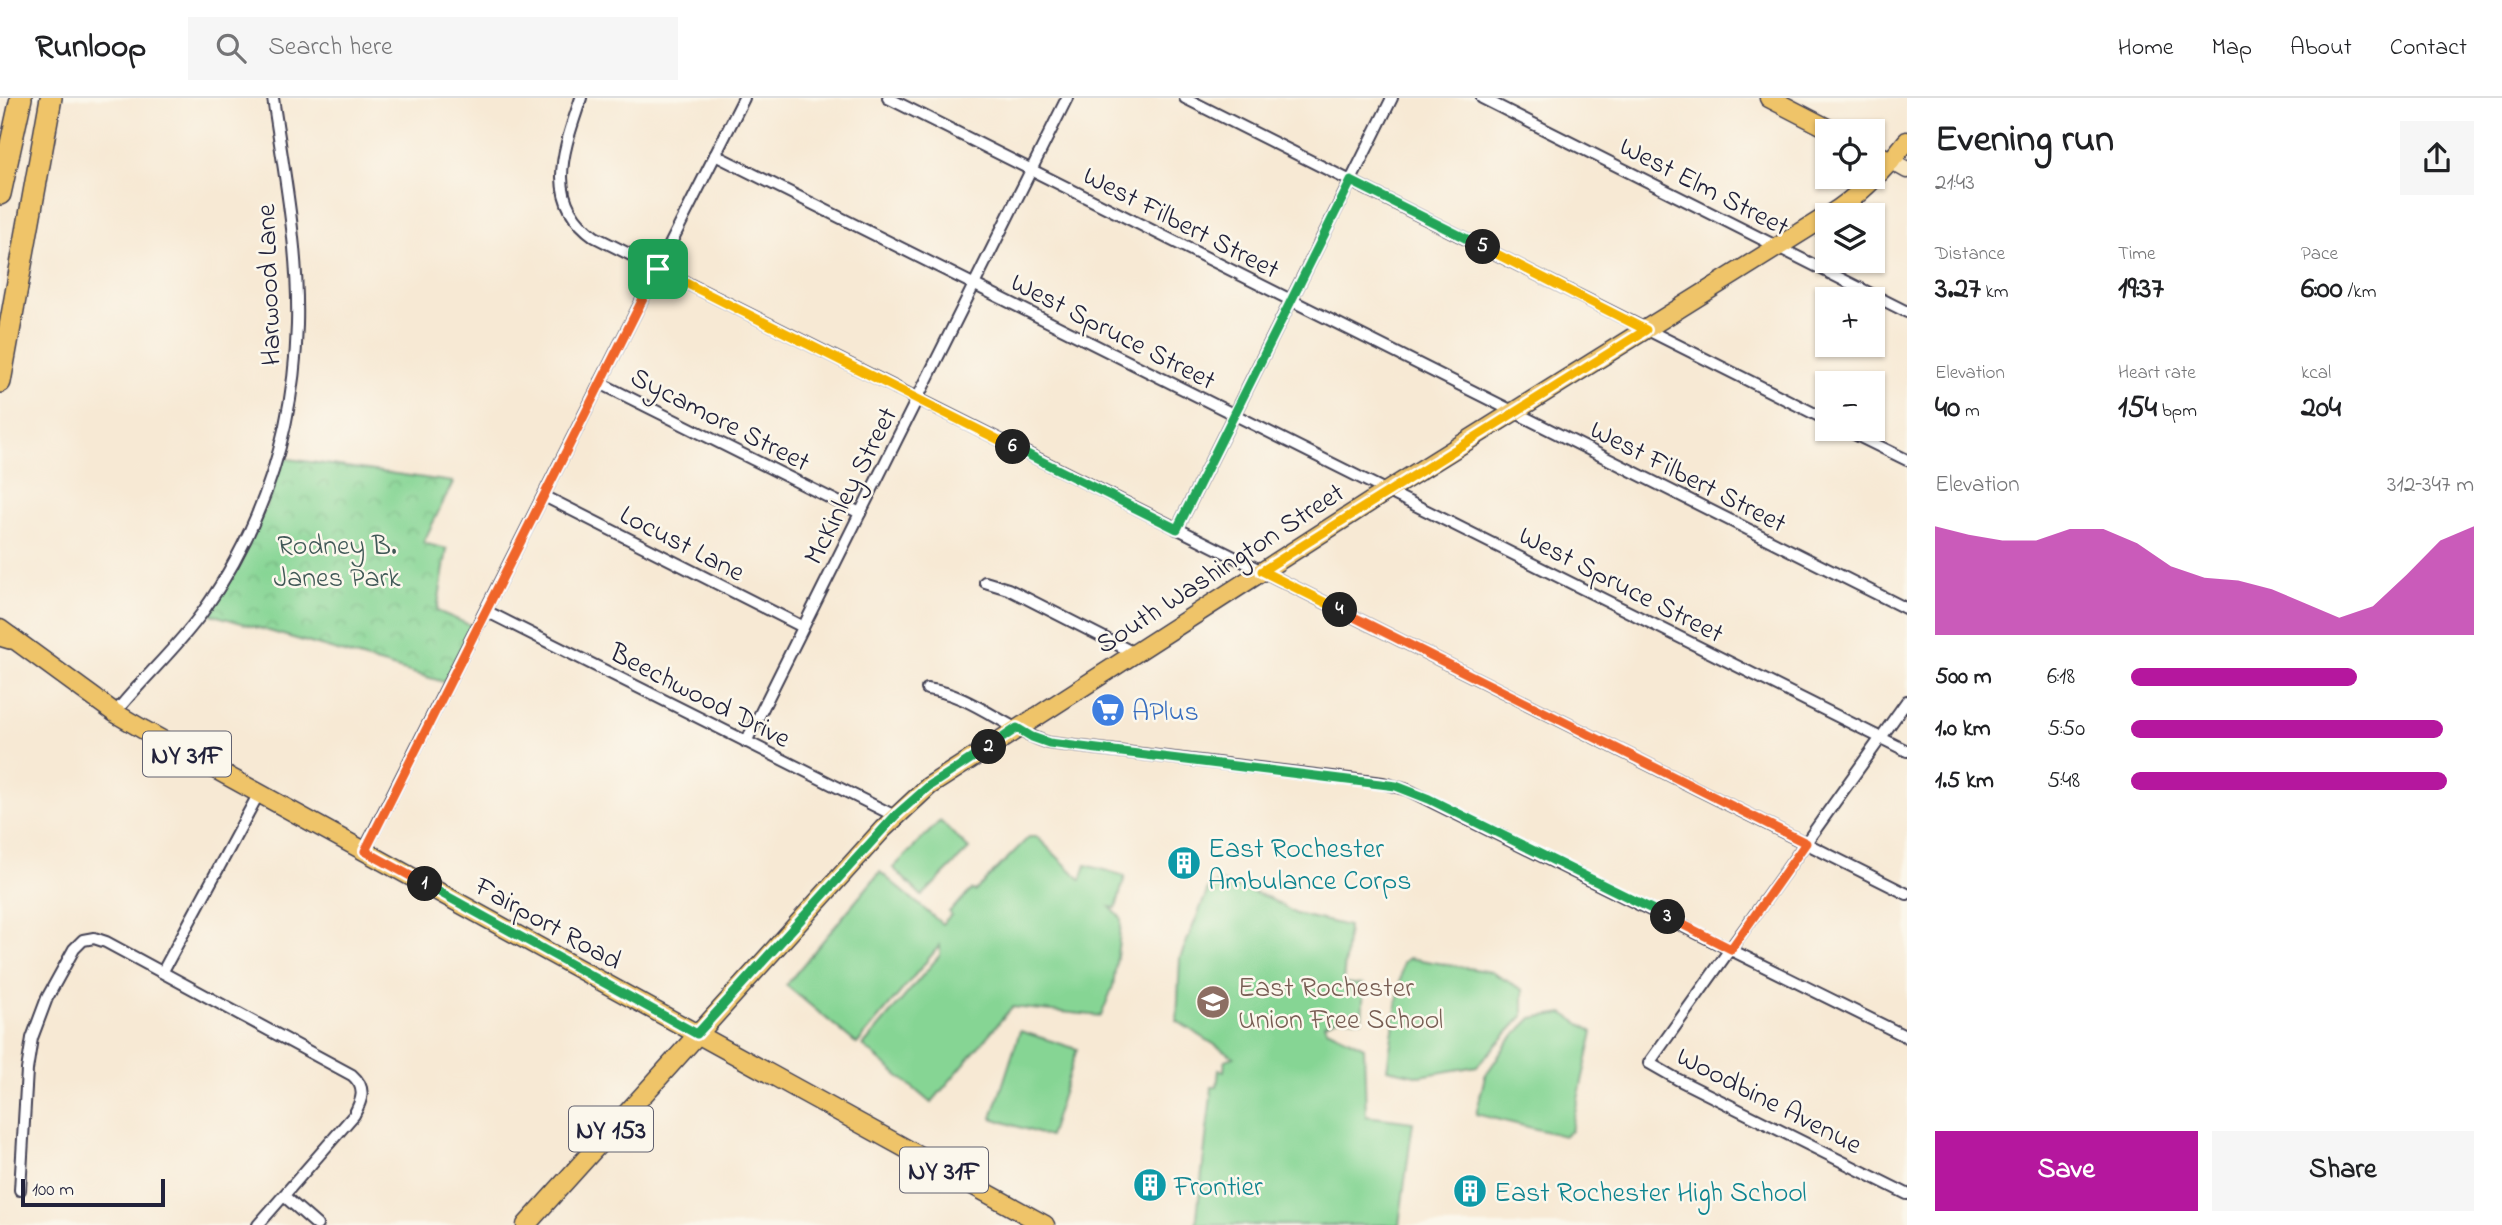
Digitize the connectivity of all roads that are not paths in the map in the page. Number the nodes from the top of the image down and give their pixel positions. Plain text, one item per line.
1 (21, 98) edge
2 (51, 98) edge
3 (273, 98) edge
4 (581, 98) edge
5 (744, 98) edge
6 (888, 98) edge
7 (1067, 98) edge
8 (1185, 98) edge
9 (1392, 98) edge
10 (1482, 98) edge
11 (1769, 98) edge
12 (1815, 122) edge
13 (1907, 141) edge
14 (715, 155) junction
15 (1885, 158) edge
16 (1891, 161) junction
17 (1031, 170) junction
18 (1907, 170) edge
19 (1351, 181) junction
20 (0, 194) edge
21 (1848, 203) edge
22 (1815, 224) edge
23 (1778, 247) junction
24 (658, 269) junction
25 (975, 285) junction
26 (1291, 301) junction
27 (1907, 312) edge
28 (1646, 330) junction
29 (0, 382) edge
30 (600, 383) junction
31 (918, 399) junction
32 (1513, 412) junction
33 (1815, 414) edge
34 (1234, 416) junction
35 (1868, 441) edge
36 (1907, 460) edge
37 (1387, 491) junction
38 (544, 496) junction
39 (860, 513) junction
40 (1177, 529) junction
41 (1262, 571) junction
42 (985, 582) dead end
43 (1907, 609) edge
44 (486, 611) junction
45 (803, 627) junction
46 (3, 634) edge
47 (1133, 653) junction
48 (927, 689) dead end
49 (1907, 701) edge
50 (116, 713) junction
51 (1017, 728) junction
52 (1881, 738) junction
53 (746, 742) junction
54 (1907, 751) edge
55 (259, 793) junction
56 (895, 816) junction
57 (1806, 843) junction
58 (365, 851) junction
59 (1907, 894) edge
60 (1731, 949) junction
61 (163, 971) junction
62 (697, 1034) junction
63 (1907, 1037) edge
64 (20, 1190) dead end
65 (1907, 1194) edge
66 (284, 1196) junction
67 (258, 1225) edge
68 (317, 1225) edge
69 (526, 1225) edge
70 (1045, 1225) edge

1 - 20 highway
2 - 29 highway
3 - 50 street, Harwood Lane
4 - 24 street
5 - 14 street
6 - 17 street, West Filbert Street
7 - 17 street, McKinley Street
8 - 19 street
9 - 19 street
10 - 23 street, West Elm Street
11 - 12 main road
13 - 16 main road, South Washington Street / NY 153
14 - 24 street
14 - 25 street, West Spruce Street
15 - 16 main road
16 - 18 street
16 - 21 main road, South Washington Street / NY 153
17 - 25 street, McKinley Street
17 - 26 street, West Filbert Street
19 - 26 street
19 - 28 street
22 - 23 main road, South Washington Street / NY 153
23 - 27 street, West Elm Street
23 - 28 main road, South Washington Street / NY 153
24 - 30 street
24 - 31 street
25 - 31 street, McKinley Street
25 - 34 street, West Spruce Street
26 - 32 street, West Filbert Street
26 - 34 street
28 - 32 main road, South Washington Street / NY 153
28 - 33 street
30 - 38 street
30 - 39 street, Sycamore Street
31 - 39 street, McKinley Street
31 - 40 street
32 - 37 main road, South Washington Street / NY 153
32 - 43 street, West Filbert Street
34 - 37 street, West Spruce Street
34 - 40 street
35 - 36 street
37 - 41 main road, South Washington Street / NY 153
37 - 52 street, West Spruce Street
38 - 44 street
38 - 45 street, Locust Lane
39 - 45 street, McKinley Street
40 - 41 street
41 - 47 main road, South Washington Street / NY 153
41 - 57 street
42 - 47 street
44 - 53 street, Beechwood Drive
44 - 58 street
45 - 53 street, McKinley Street
46 - 50 main road, Fairport Road / NY 31F
47 - 51 main road, South Washington Street / NY 153
48 - 51 street
49 - 52 street
50 - 55 main road, Fairport Road / NY 31F
51 - 56 main road, South Washington Street / NY 153
51 - 60 street
52 - 54 street, West Spruce Street
52 - 57 street
53 - 56 street, Beechwood Drive
55 - 58 main road, Fairport Road / NY 31F
55 - 61 street
56 - 62 main road, South Washington Street / NY 153
57 - 59 street
57 - 60 street
58 - 62 main road, Fairport Road / NY 31F
60 - 63 street
60 - 65 street, Woodbine Avenue
61 - 64 street
61 - 66 street
62 - 69 main road, NY 153
62 - 70 main road, Fairport Road / NY 31F
66 - 67 street
66 - 68 street

